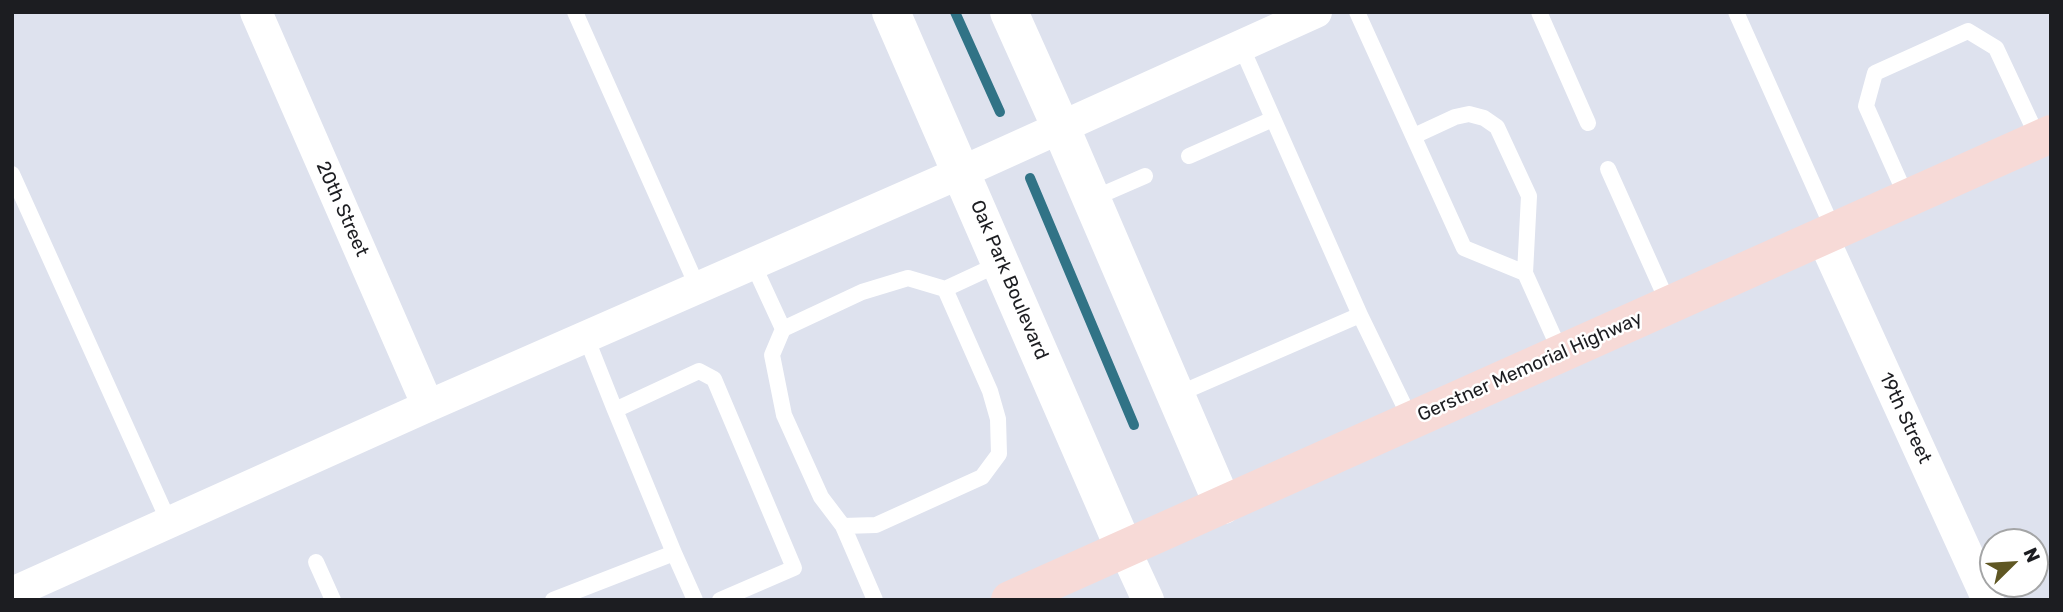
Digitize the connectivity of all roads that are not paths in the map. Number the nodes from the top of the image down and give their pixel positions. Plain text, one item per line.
1 (256, 12) edge
2 (575, 12) edge
3 (891, 12) edge
4 (1009, 12) edge
5 (1315, 12) edge
6 (1357, 12) edge
7 (1539, 12) edge
8 (1736, 12) edge
9 (1241, 46) junction
10 (1273, 119) junction
11 (1588, 123) dead end
12 (1061, 128) junction
13 (1414, 136) junction
14 (2045, 137) edge
15 (1189, 156) dead end
16 (1608, 169) dead end
17 (962, 172) junction
18 (12, 174) edge
19 (1145, 176) dead end
20 (1907, 198) junction
21 (1091, 200) junction
22 (1828, 234) junction
23 (1001, 263) junction
24 (753, 264) junction
25 (1525, 273) junction
26 (698, 288) junction
27 (945, 289) junction
28 (1669, 305) junction
29 (1360, 315) junction
30 (783, 329) junction
31 (586, 337) junction
32 (1561, 353) junction
33 (1176, 395) junction
34 (428, 406) junction
35 (615, 410) junction
36 (1411, 421) junction
37 (1223, 505) junction
38 (169, 522) junction
39 (843, 526) junction
40 (1124, 548) junction
41 (674, 553) junction
42 (316, 562) dead end
43 (12, 593) edge
44 (334, 600) edge
45 (553, 600) edge
46 (695, 600) edge
47 (720, 600) edge
48 (875, 600) edge
49 (1010, 600) edge
50 (1148, 600) edge
51 (1988, 600) edge

1 - 34 street, 20th Street
2 - 26 lane
3 - 17 street, Oak Park Boulevard
4 - 12 street
5 - 9 street
6 - 13 lane
7 - 11 lane
8 - 22 lane
9 - 10 lane
9 - 12 street
10 - 15 lane
10 - 29 lane
12 - 17 street
12 - 21 street
13 - 25 lane
13 - 25 lane
14 - 20 main road, Gerstner Memorial Highway
14 - 20 lane
16 - 28 lane
17 - 23 street, Oak Park Boulevard
17 - 24 street
18 - 38 lane
19 - 21 lane
20 - 22 main road, Gerstner Memorial Highway
21 - 33 street
22 - 28 main road, Gerstner Memorial Highway
22 - 51 street, 19th Street
23 - 27 lane
23 - 40 street, Oak Park Boulevard
24 - 26 street
24 - 30 lane
25 - 32 lane
26 - 31 street
27 - 30 lane
27 - 39 lane
28 - 32 main road, Gerstner Memorial Highway
29 - 33 lane
29 - 36 lane
30 - 39 lane
31 - 34 street
31 - 35 lane
32 - 36 main road, Gerstner Memorial Highway
33 - 37 street
34 - 38 street
35 - 41 lane
35 - 47 lane
36 - 37 main road, Gerstner Memorial Highway
37 - 40 main road, Gerstner Memorial Highway
38 - 43 street
39 - 48 lane
40 - 49 main road, Gerstner Memorial Highway
40 - 50 street
41 - 45 lane
41 - 46 lane
42 - 44 lane

